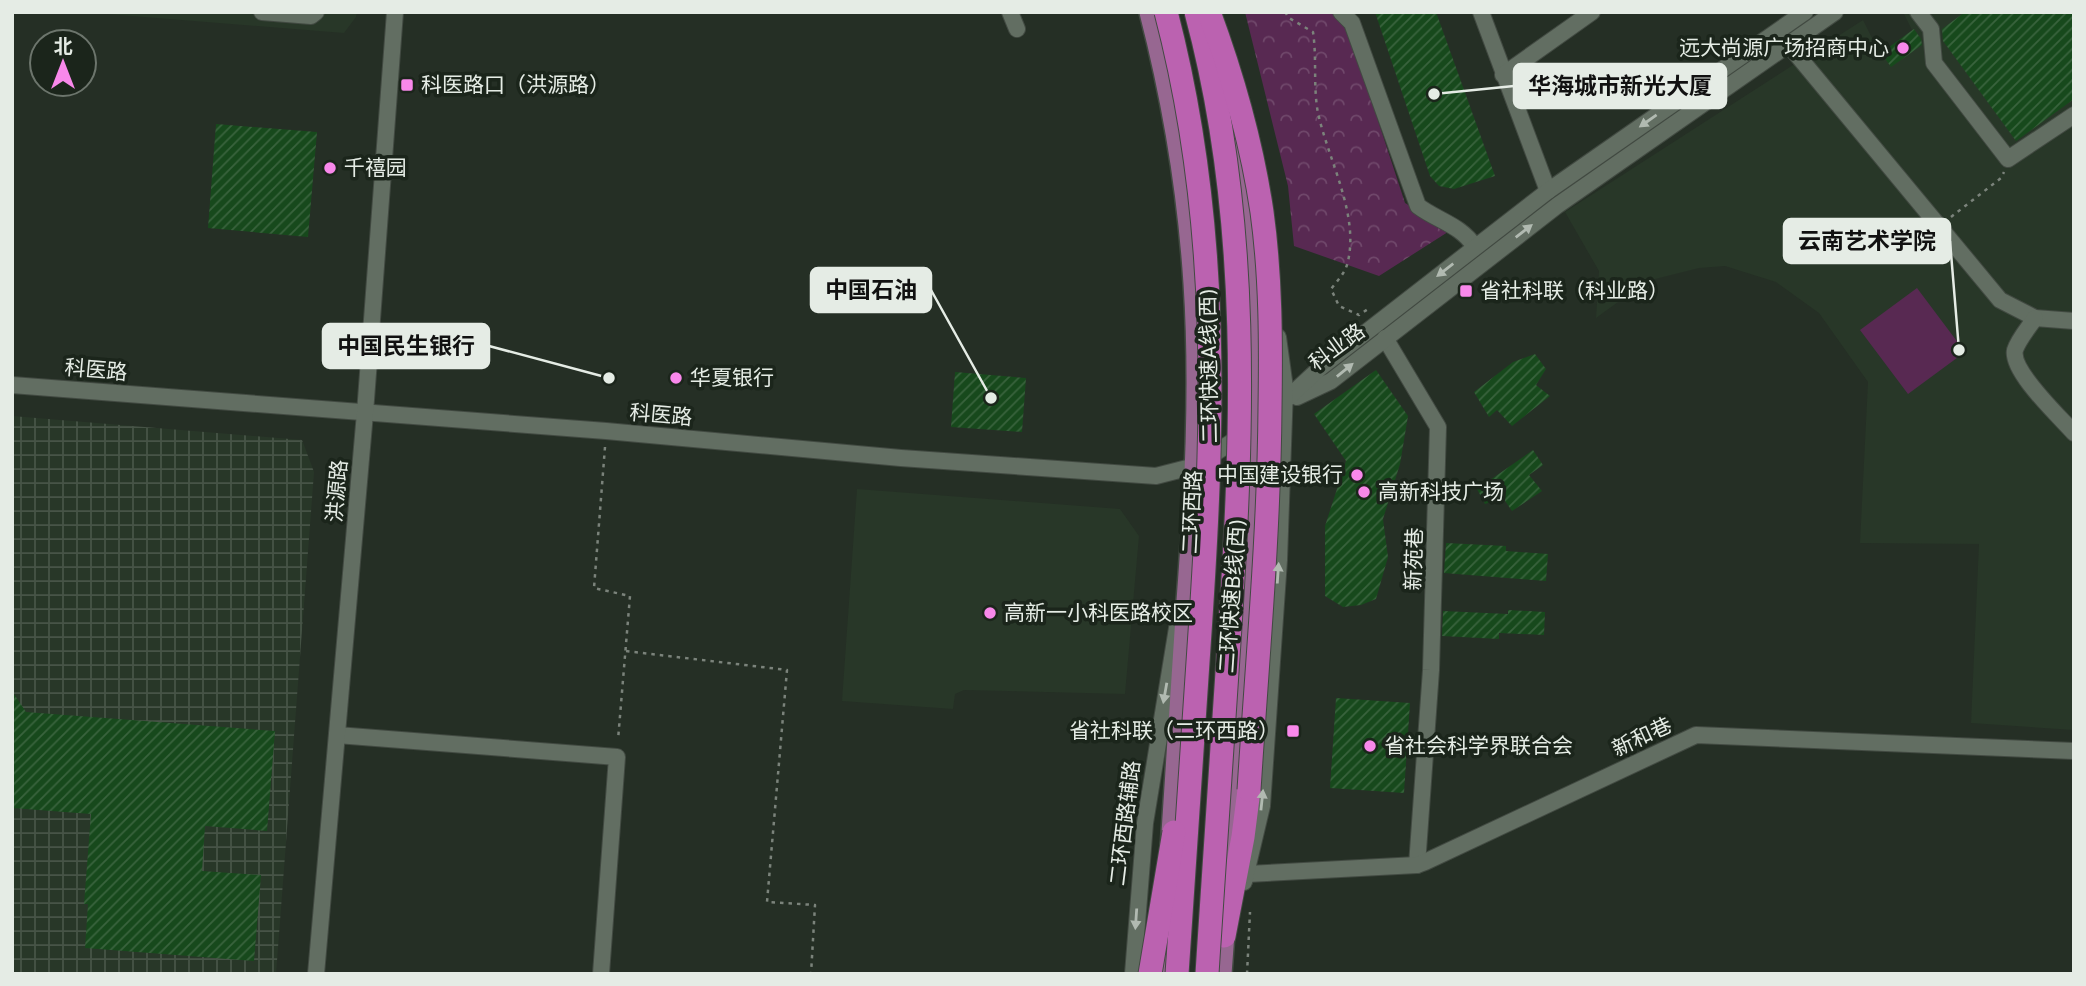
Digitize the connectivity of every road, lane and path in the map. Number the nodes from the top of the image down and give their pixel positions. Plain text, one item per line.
1 (262, 12) edge
2 (316, 12) edge
3 (395, 12) edge
4 (1010, 12) edge
5 (1150, 12) edge
6 (1166, 12) edge
7 (1196, 12) edge
8 (1210, 12) edge
9 (1285, 12) edge
10 (1341, 12) edge
11 (1481, 12) edge
12 (1592, 12) edge
13 (1805, 12) edge
14 (1835, 12) edge
15 (1918, 12) edge
16 (1017, 29) dead end
17 (1788, 44) junction
18 (1503, 75) junction
19 (2074, 115) edge
20 (2008, 159) junction
21 (1548, 191) junction
22 (1939, 226) junction
23 (1475, 247) junction
24 (1251, 251) junction
25 (1369, 307) dead end
26 (2035, 318) junction
27 (2074, 321) edge
28 (1385, 338) junction
29 (12, 384) edge
30 (1285, 403) junction
31 (365, 413) junction
32 (1255, 427) junction
33 (606, 431) junction
34 (2074, 433) edge
35 (1195, 466) junction
36 (1191, 554) junction
37 (626, 651) junction
38 (1196, 694) junction
39 (337, 735) junction
40 (2074, 751) edge
41 (617, 757) junction
42 (1417, 864) junction
43 (1247, 874) junction
44 (1250, 919) dead end
45 (1224, 936) junction
46 (316, 974) edge
47 (601, 974) edge
48 (811, 974) edge
49 (1133, 974) edge
50 (1150, 974) edge
51 (1162, 974) edge
52 (1177, 974) edge
53 (1207, 974) edge
54 (1221, 974) edge
55 (1247, 974) edge

1 - 2 street
3 - 31 street, 洪源路
4 - 16 street
5 - 35 main road, 二环西路
6 - 38 highway, 二环快速A线(西), bridge
7 - 53 highway, 二环快速B线(西), bridge
8 - 24 main road
8 - 45 highway, bridge
9 - 25 path
10 - 23 street
11 - 18 street
12 - 18 street
13 -> 21 street, 科业路
14 - 17 street, 科业路
15 - 20 street
17 - 22 street
28 -> 17 street, 科业路
18 - 21 street
19 - 20 street
20 - 22 path
21 - 23 street, 科业路
22 - 26 street
23 -> 30 street, 科业路
24 - 30 street
24 - 32 main road
26 - 27 street
26 - 34 street
30 -> 28 street, 科业路
28 - 42 street, 新苑巷
29 - 31 street, 科医路
30 - 32 street, 科医路
43 -> 30 street
31 - 33 street, 科医路
31 - 39 street, 洪源路
32 - 35 street, 科医路
32 - 45 main road
33 - 35 street, 科医路
33 - 37 path
35 - 36 main road, 二环西路
36 -> 49 street, 二环西路辅路
36 - 51 main road, 二环西路
37 - 41 path
37 - 48 path
38 - 50 highway, bridge
38 - 52 highway, 二环快速A线(西), bridge
39 - 41 street
39 - 46 street, 洪源路
40 - 42 street, 新和巷
41 - 47 street
42 - 43 street, 新和巷
43 - 45 street
44 - 55 path
45 - 54 main road

